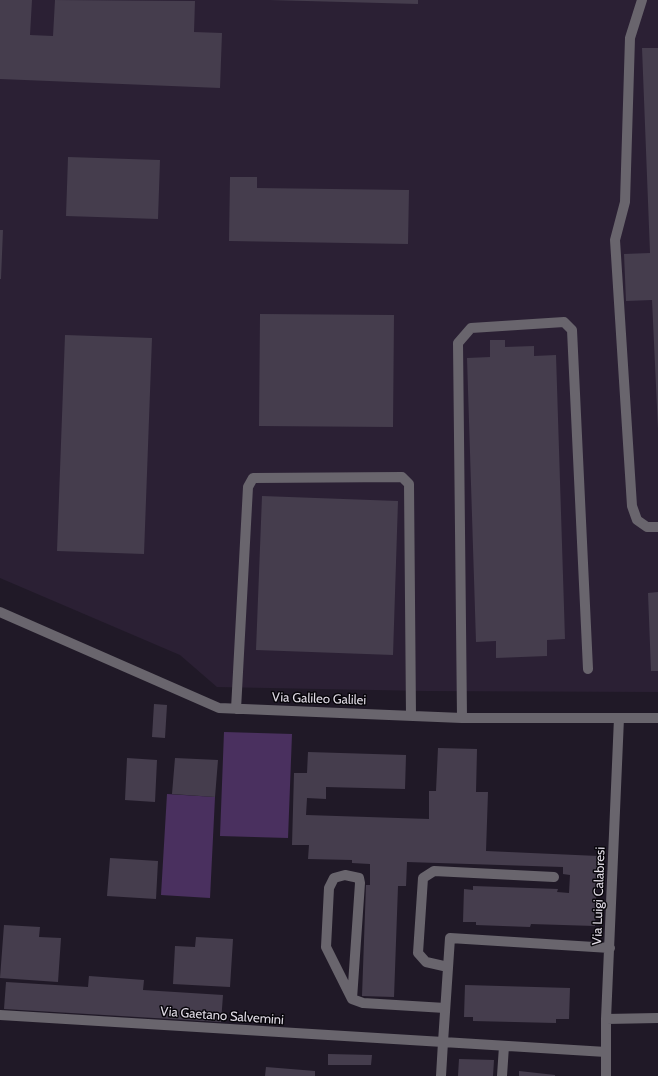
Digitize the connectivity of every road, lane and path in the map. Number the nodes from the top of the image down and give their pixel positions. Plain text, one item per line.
1 (642, 0) edge
2 (658, 527) edge
3 (0, 612) edge
4 (588, 670) dead end
5 (236, 709) junction
6 (411, 716) junction
7 (462, 718) junction
8 (619, 718) junction
9 (658, 718) edge
10 (554, 877) dead end
11 (610, 948) junction
12 (448, 967) junction
13 (352, 999) junction
14 (445, 1008) junction
15 (0, 1015) edge
16 (658, 1018) edge
17 (606, 1019) junction
18 (443, 1042) junction
19 (504, 1046) junction
20 (606, 1052) junction
21 (441, 1076) edge
22 (502, 1076) edge
23 (606, 1076) edge

1 - 2 street
3 - 5 street, Via Galileo Galilei
4 - 7 street
5 - 6 street, Via Galileo Galilei
5 - 6 street
6 - 7 street, Via Galileo Galilei
7 - 8 street, Via Galileo Galilei
8 - 9 street, Via Galileo Galilei
8 - 11 street, Via Luigi Calabresi
10 - 12 street
11 - 12 street
11 - 17 street, Via Luigi Calabresi
12 - 14 street
13 - 13 street
13 - 14 street
14 - 18 street
15 - 18 street, Via Gaetano Salvemini
16 - 17 street
17 - 20 street, Via Luigi Calabresi
18 - 19 street, Via Gaetano Salvemini
18 - 21 street
19 - 20 street, Via Gaetano Salvemini
19 - 22 street
20 - 23 street, Via Luigi Calabresi

